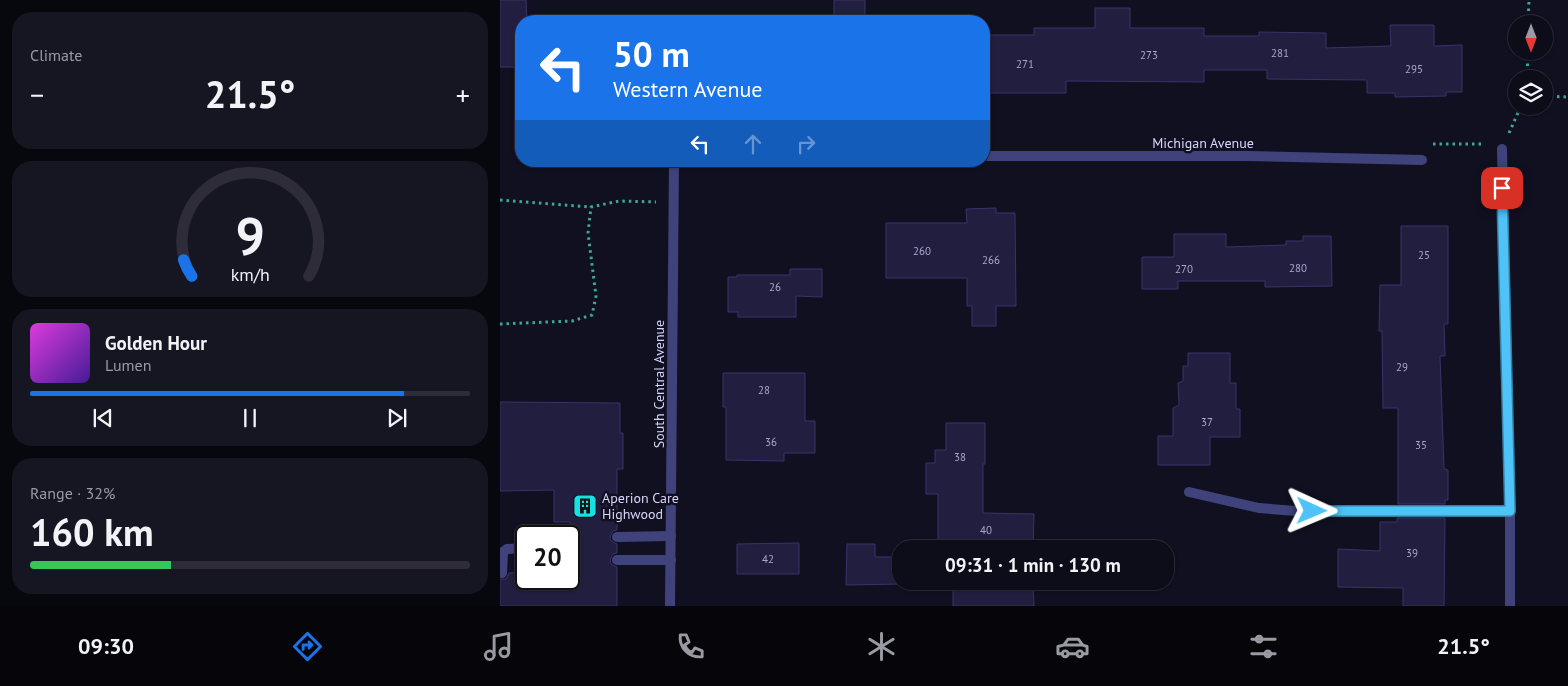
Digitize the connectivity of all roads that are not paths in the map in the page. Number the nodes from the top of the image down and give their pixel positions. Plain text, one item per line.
1 (1502, 150) road end
2 (990, 156) edge
3 (1422, 160) dead end
4 (674, 167) edge
5 (1189, 492) dead end
6 (1510, 511) junction
7 (671, 536) junction
8 (617, 537) dead end
9 (515, 548) edge
10 (617, 560) dead end
11 (671, 560) junction
12 (502, 572) dead end
13 (670, 606) edge
14 (1510, 606) edge

1 - 6 street
2 - 3 street, Michigan Avenue
4 - 7 street, South Central Avenue
5 - 6 street
6 - 14 street
7 - 8 street
7 - 11 street, South Central Avenue
9 - 12 street
10 - 11 street
11 - 13 street, South Central Avenue

